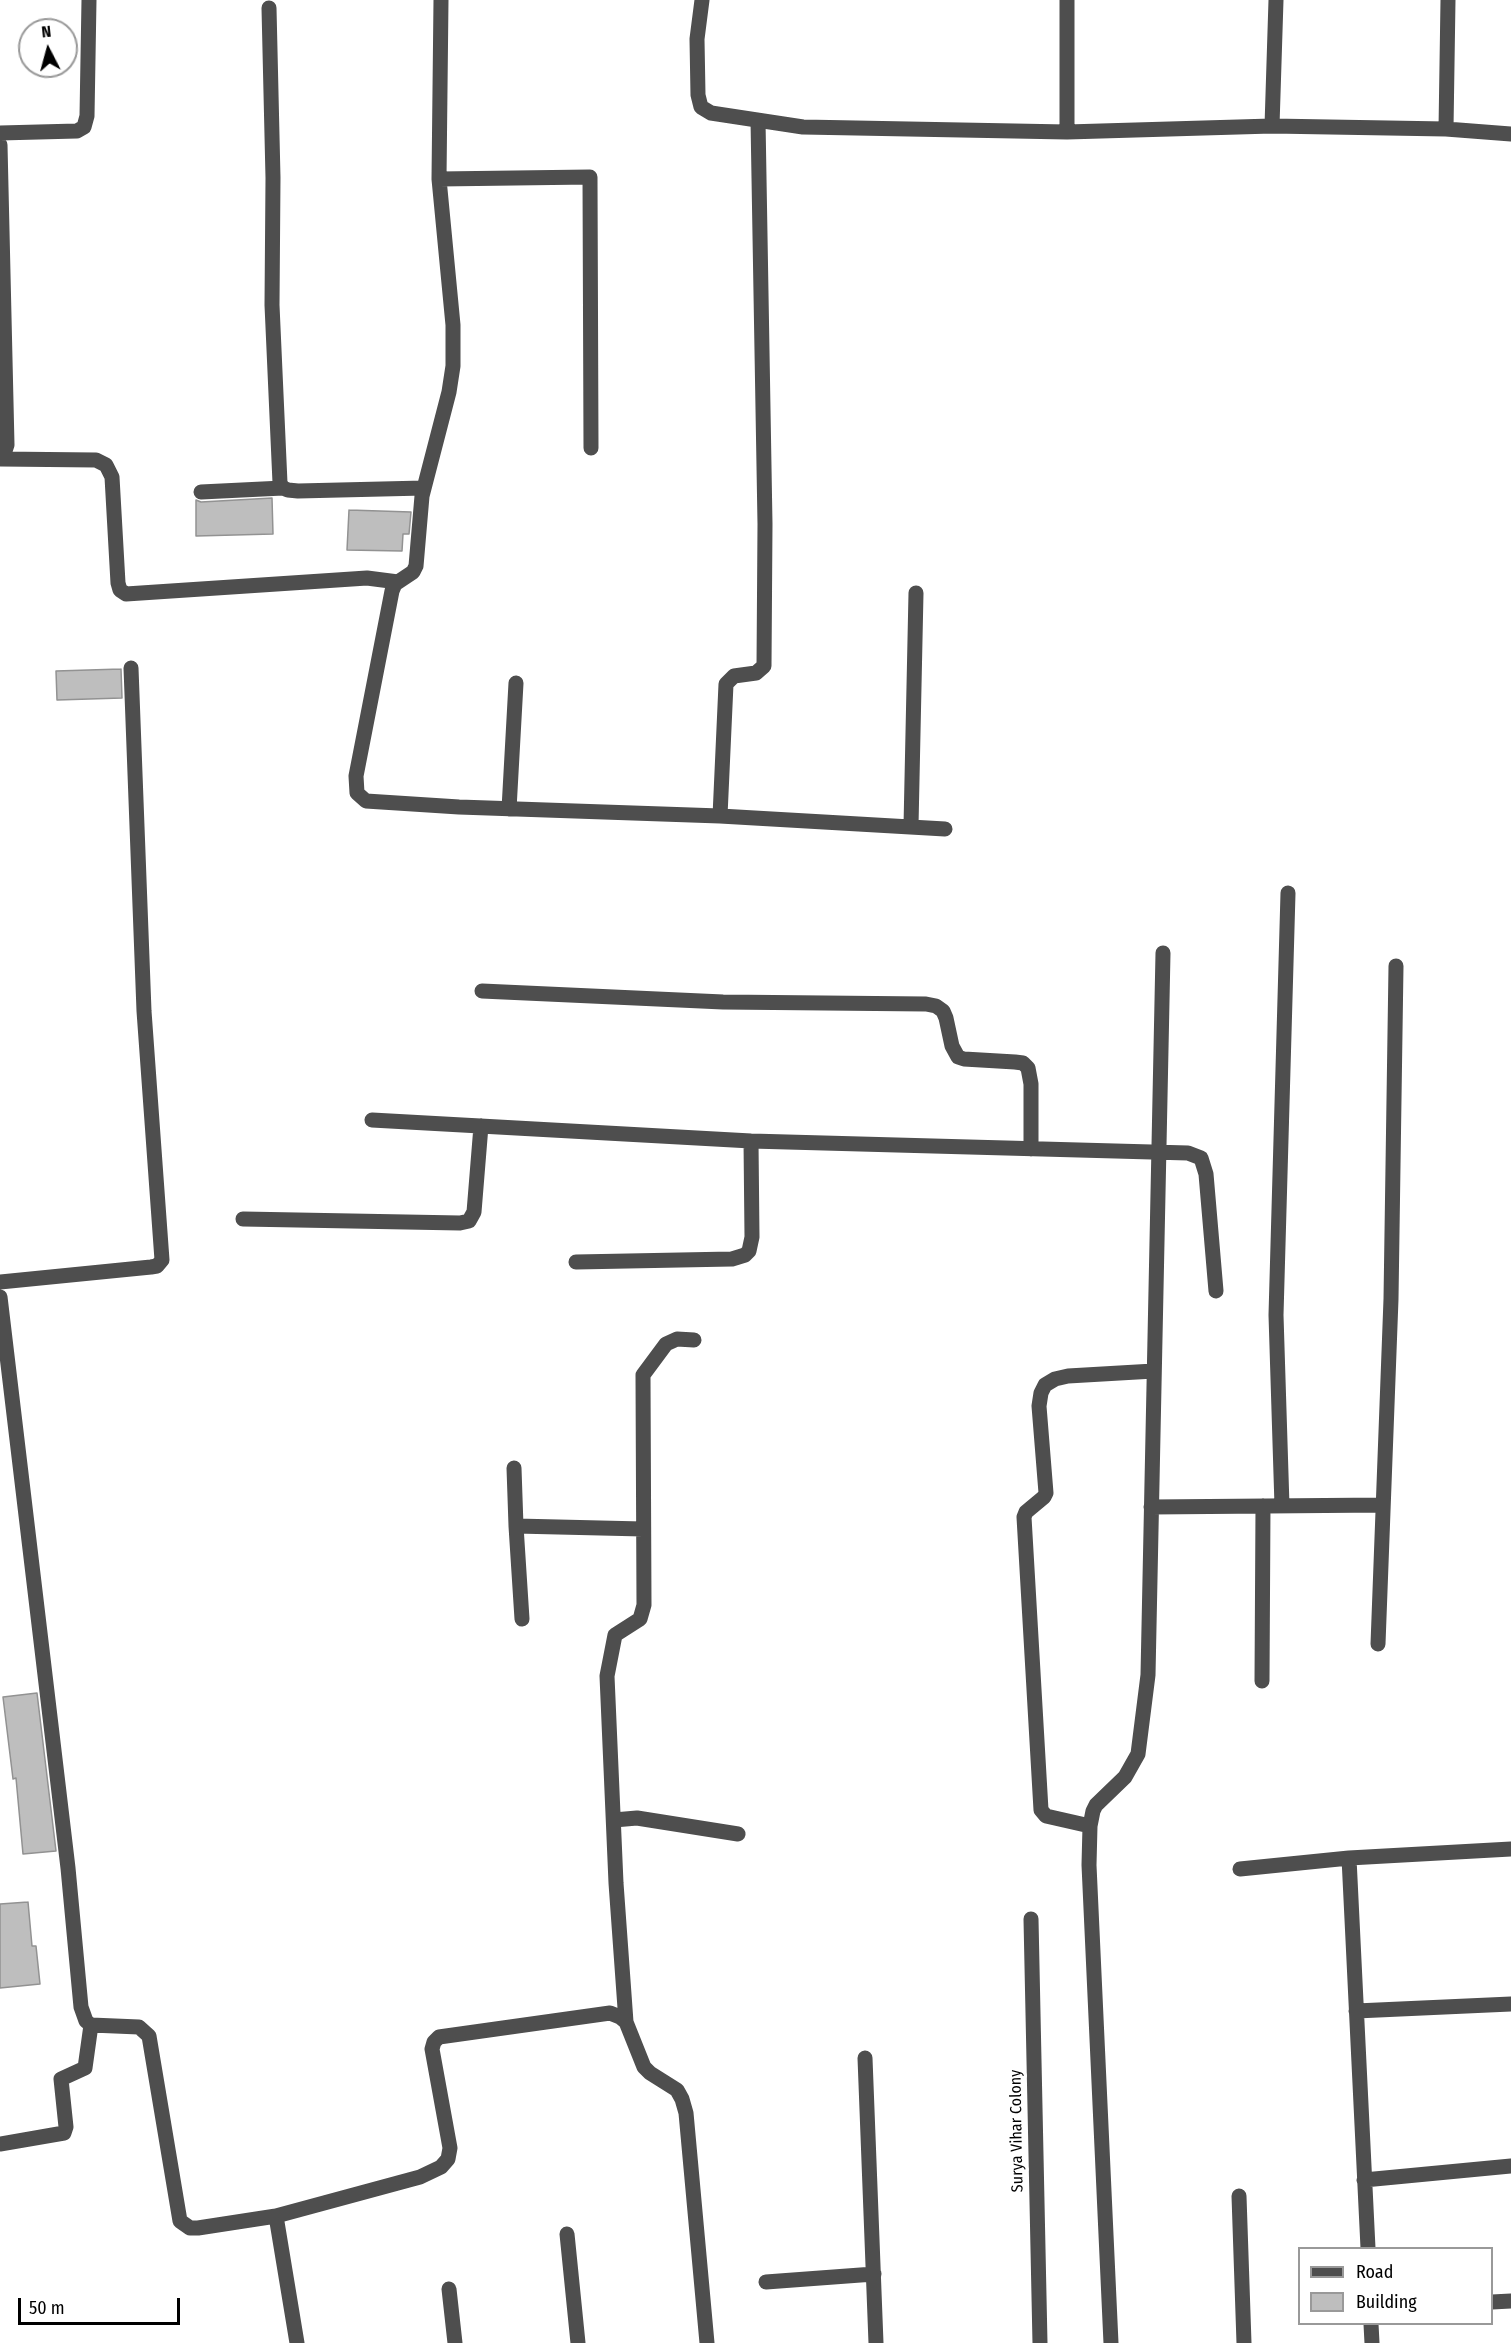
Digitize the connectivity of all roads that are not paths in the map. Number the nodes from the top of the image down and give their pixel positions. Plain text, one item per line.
1 (88, 0) edge
2 (441, 0) edge
3 (702, 0) edge
4 (1067, 0) edge
5 (1276, 0) edge
6 (1448, 0) edge
7 (269, 8) dead end
8 (758, 120) junction
9 (1272, 126) junction
10 (1446, 129) junction
11 (1067, 132) junction
12 (0, 133) edge
13 (1511, 134) edge
14 (0, 145) edge
15 (439, 179) junction
16 (591, 448) dead end
17 (0, 458) edge
18 (283, 488) junction
19 (424, 488) junction
20 (201, 492) dead end
21 (398, 582) junction
22 (916, 593) dead end
23 (131, 668) dead end
24 (516, 683) dead end
25 (509, 809) junction
26 (720, 816) junction
27 (910, 826) junction
28 (945, 829) dead end
29 (1288, 893) dead end
30 (1163, 953) dead end
31 (1396, 966) dead end
32 (483, 991) dead end
33 (372, 1120) dead end
34 (481, 1126) junction
35 (751, 1141) junction
36 (1032, 1149) junction
37 (1159, 1152) junction
38 (243, 1219) dead end
39 (576, 1262) dead end
40 (0, 1282) edge
41 (1216, 1292) dead end
42 (0, 1297) edge
43 (694, 1341) dead end
44 (1154, 1371) junction
45 (514, 1468) dead end
46 (1383, 1505) junction
47 (1263, 1506) junction
48 (1282, 1506) junction
49 (1151, 1507) junction
50 (516, 1526) junction
51 (643, 1529) junction
52 (522, 1619) dead end
53 (1378, 1644) dead end
54 (1262, 1681) dead end
55 (614, 1820) junction
56 (1090, 1826) junction
57 (738, 1834) dead end
58 (1511, 1849) edge
59 (1349, 1858) junction
60 (1240, 1869) dead end
61 (1031, 1919) dead end
62 (1511, 2004) edge
63 (1356, 2011) junction
64 (626, 2022) junction
65 (91, 2025) junction
66 (866, 2058) dead end
67 (0, 2144) edge
68 (1511, 2166) edge
69 (1364, 2180) junction
70 (1239, 2196) dead end
71 (276, 2216) junction
72 (567, 2234) dead end
73 (1368, 2247) edge
74 (874, 2274) junction
75 (766, 2282) dead end
76 (449, 2289) dead end
77 (1511, 2301) edge
78 (1493, 2302) edge
79 (1371, 2325) edge
80 (297, 2343) edge
81 (455, 2343) edge
82 (578, 2343) edge
83 (707, 2343) edge
84 (876, 2343) edge
85 (1040, 2343) edge
86 (1112, 2343) edge
87 (1244, 2343) edge
88 (1372, 2343) edge

1 - 12 street
2 - 15 street
3 - 8 street
4 - 11 street
5 - 9 street
6 - 10 street
7 - 18 street
8 - 11 street
8 - 26 street
9 - 10 street
9 - 11 street
10 - 13 street
14 - 17 street
15 - 16 street
15 - 19 street
17 - 21 street
18 - 19 street
18 - 20 street
19 - 21 street
21 - 25 street
22 - 27 street
23 - 40 street
24 - 25 street
25 - 26 street
26 - 27 street
27 - 28 street
29 - 48 street
30 - 37 street
31 - 46 street
32 - 36 street
33 - 34 street
34 - 35 street
34 - 38 street
35 - 36 street
35 - 39 street
36 - 37 street
37 - 41 street
37 - 44 street
42 - 65 street
43 - 51 street
44 - 49 street
44 - 56 street
45 - 50 street
46 - 48 street
46 - 53 street
47 - 48 street
47 - 49 street
47 - 54 street
49 - 56 street
50 - 51 street
50 - 52 street
51 - 55 street
55 - 57 street
55 - 64 street
56 - 86 street
58 - 59 street
59 - 60 street
59 - 63 street
61 - 85 street, Surya Vihar Colony
62 - 63 street
63 - 69 street
64 - 71 street
64 - 83 street
65 - 67 street
65 - 71 street
66 - 74 street
68 - 69 street
69 - 73 street
70 - 87 street
71 - 80 street
72 - 82 street
74 - 75 street
74 - 84 street
76 - 81 street
77 - 78 street
79 - 88 street

